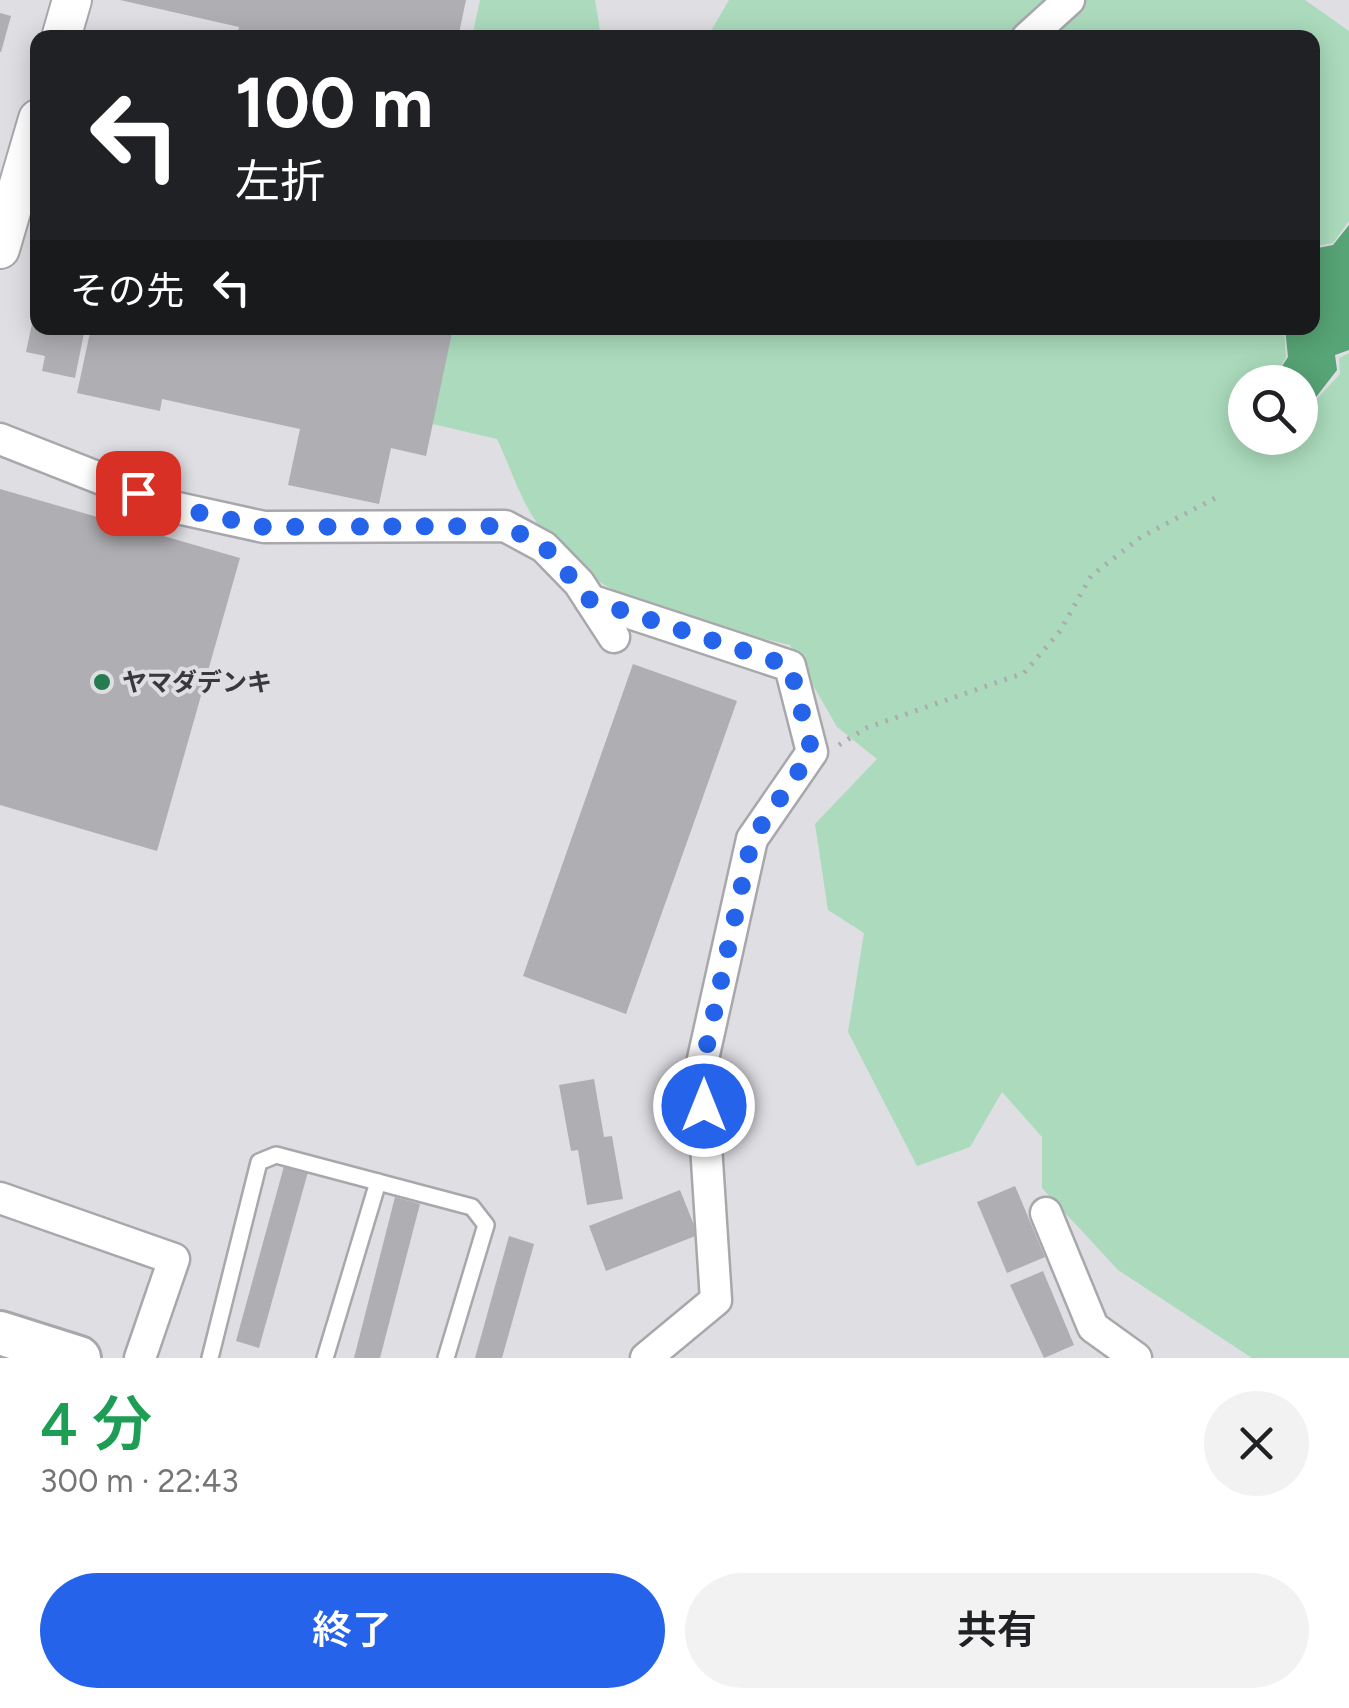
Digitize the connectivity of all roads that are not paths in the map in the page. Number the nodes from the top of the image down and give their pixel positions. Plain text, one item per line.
1 (72, 0) edge
2 (1068, 0) edge
3 (63, 30) edge
4 (1036, 30) edge
5 (30, 146) edge
6 (0, 249) edge
7 (0, 438) edge
8 (590, 600) junction
9 (614, 637) dead end
10 (378, 1182) junction
11 (0, 1198) edge
12 (1046, 1213) dead end
13 (0, 1333) edge
14 (80, 1358) edge
15 (140, 1358) edge
16 (210, 1358) edge
17 (325, 1358) edge
18 (446, 1358) edge
19 (646, 1358) edge
20 (1136, 1358) edge

1 - 3 street
2 - 4 street
5 - 6 street
7 - 8 street
8 - 9 street
8 - 19 street
10 - 16 lane
10 - 17 lane
10 - 18 lane
11 - 15 street
12 - 20 street
13 - 14 main road

